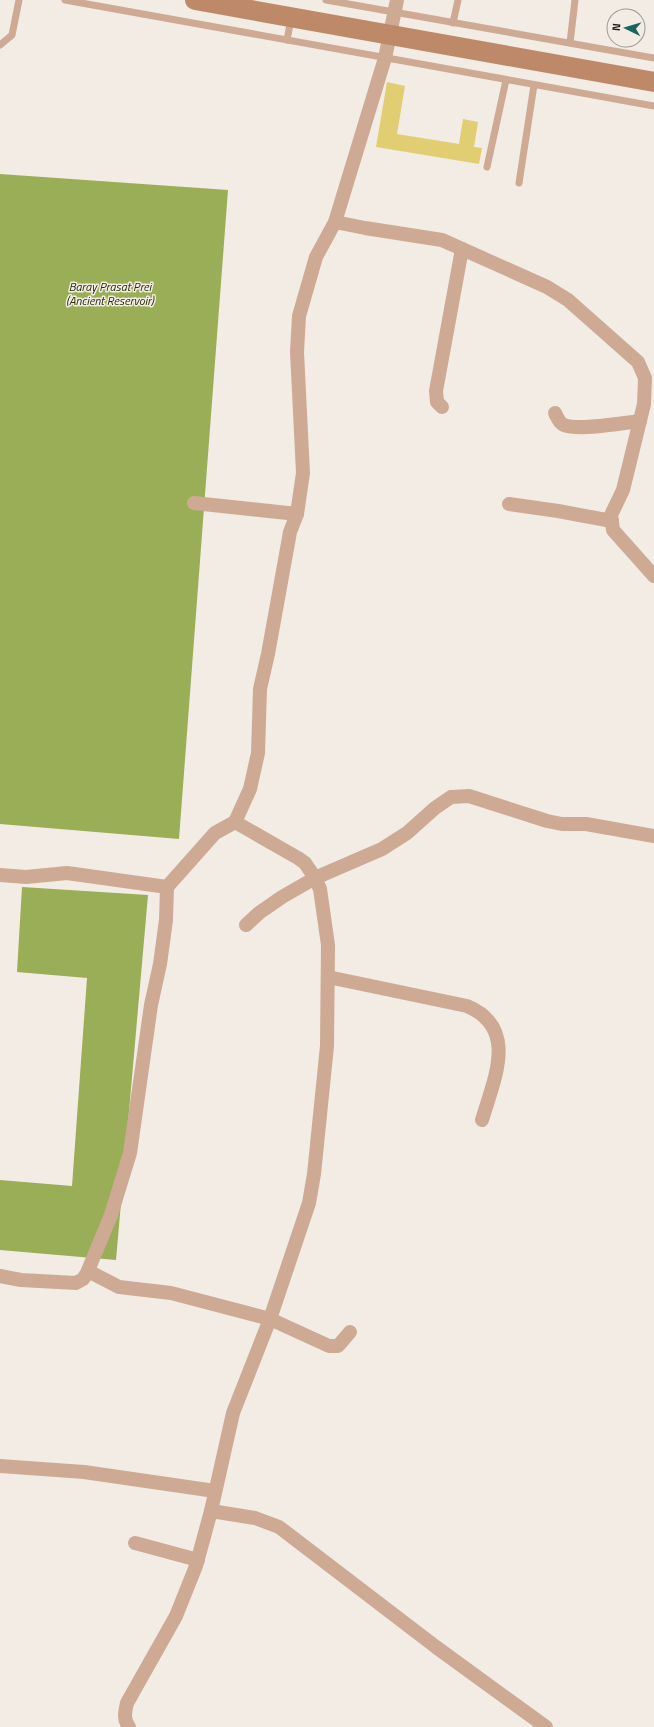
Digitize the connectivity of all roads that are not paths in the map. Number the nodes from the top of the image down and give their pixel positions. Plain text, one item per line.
1 (19, 0) edge
2 (65, 0) edge
3 (195, 0) edge
4 (329, 0) edge
5 (458, 0) edge
6 (575, 0) edge
7 (396, 6) edge
8 (291, 17) junction
9 (453, 22) junction
10 (390, 35) junction
11 (287, 40) junction
12 (570, 43) junction
13 (0, 45) edge
14 (385, 58) junction
15 (654, 58) edge
16 (506, 80) junction
17 (654, 82) edge
18 (534, 85) junction
19 (654, 106) edge
20 (487, 166) dead end
21 (520, 182) dead end
22 (335, 222) junction
23 (462, 249) junction
24 (649, 401) edge
25 (442, 407) dead end
26 (555, 413) dead end
27 (640, 421) junction
28 (194, 503) dead end
29 (509, 504) dead end
30 (297, 514) junction
31 (612, 521) junction
32 (654, 576) edge
33 (235, 822) junction
34 (654, 836) edge
35 (0, 875) edge
36 (315, 878) junction
37 (167, 887) junction
38 (246, 925) dead end
39 (328, 977) junction
40 (482, 1120) dead end
41 (88, 1271) junction
42 (0, 1276) edge
43 (270, 1319) junction
44 (350, 1332) dead end
45 (0, 1466) edge
46 (215, 1490) junction
47 (211, 1512) junction
48 (135, 1543) dead end
49 (198, 1560) junction
50 (126, 1725) edge
51 (546, 1727) edge

1 - 13 lane
2 - 11 lane
3 - 8 main road
4 - 7 lane
5 - 9 lane
6 - 12 lane
7 - 9 lane
7 - 10 street
8 - 10 main road
8 - 11 lane
9 - 12 lane
10 - 14 street
10 - 17 main road
11 - 14 lane
12 - 15 lane
14 - 16 lane
14 - 22 street
16 - 18 lane
16 - 20 lane
18 - 19 lane
18 - 21 lane
22 - 23 street
22 - 30 street
23 - 24 street
23 - 25 street
24 - 27 street
26 - 27 street
27 - 31 street
28 - 30 street
29 - 31 street
30 - 33 street
31 - 32 street
33 - 36 street
33 - 37 street
34 - 36 street
35 - 37 street
36 - 38 street
36 - 39 street
37 - 41 street
39 - 40 street
39 - 43 street
41 - 42 street
41 - 43 street
43 - 44 street
43 - 46 street
45 - 46 street
46 - 47 street
47 - 49 street
47 - 51 street
48 - 49 street
49 - 50 street

